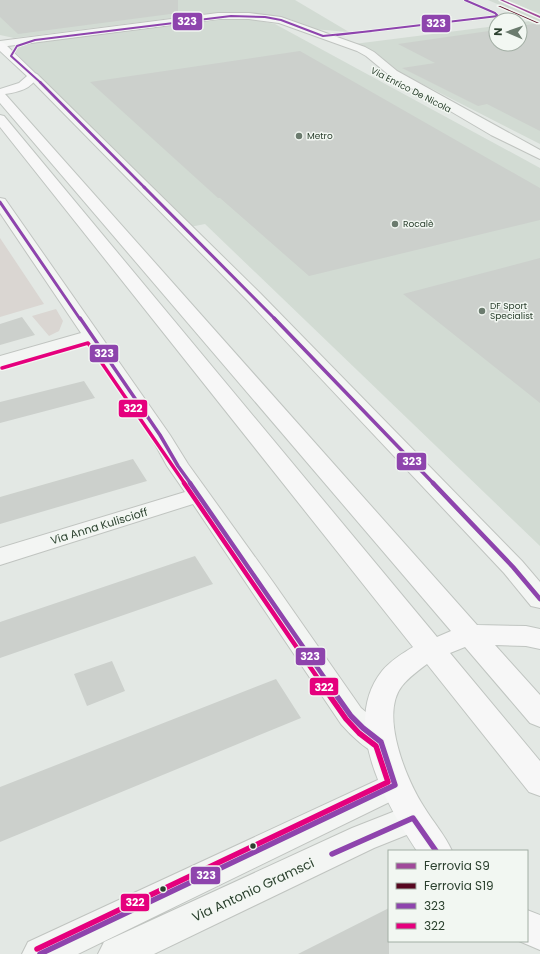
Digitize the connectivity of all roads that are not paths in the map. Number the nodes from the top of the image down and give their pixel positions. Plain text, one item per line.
1 (323, 36) junction
2 (0, 38) edge
3 (35, 40) junction
4 (0, 44) edge
5 (340, 53) dead end
6 (11, 56) junction
7 (374, 71) dead end
8 (33, 76) junction
9 (0, 92) edge
10 (0, 96) edge
11 (0, 119) edge
12 (507, 138) junction
13 (540, 155) edge
14 (0, 202) edge
15 (90, 336) junction
16 (0, 362) edge
17 (198, 495) junction
18 (0, 557) edge
19 (540, 599) edge
20 (471, 635) junction
21 (540, 638) edge
22 (431, 649) junction
23 (540, 715) edge
24 (381, 742) junction
25 (540, 783) edge
26 (395, 786) junction
27 (413, 818) junction
28 (435, 850) edge
29 (528, 927) edge
30 (540, 933) edge
31 (40, 954) edge
32 (116, 954) edge

1 - 3 street, Via Enrico De Nicola
1 - 5 street
1 - 12 street, Via Enrico De Nicola
2 - 3 street
3 - 4 street, Via Enrico De Nicola
3 - 6 street
4 - 6 main road
6 - 8 main road
7 - 12 street, Via Enrico De Nicola
8 - 9 main road
8 - 19 street
10 - 20 main road
11 - 22 main road
12 - 13 street, Via Enrico De Nicola
14 - 15 street
15 - 16 street
15 - 17 street
17 - 18 street, Via Anna Kuliscioff
17 - 24 street
20 - 21 main road
20 - 22 main road
20 - 23 main road
22 - 24 main road
22 - 25 main road
24 - 26 main road
26 - 27 main road
26 - 31 street
27 - 28 main road
27 - 32 street, Via Antonio Gramsci
29 - 30 main road

